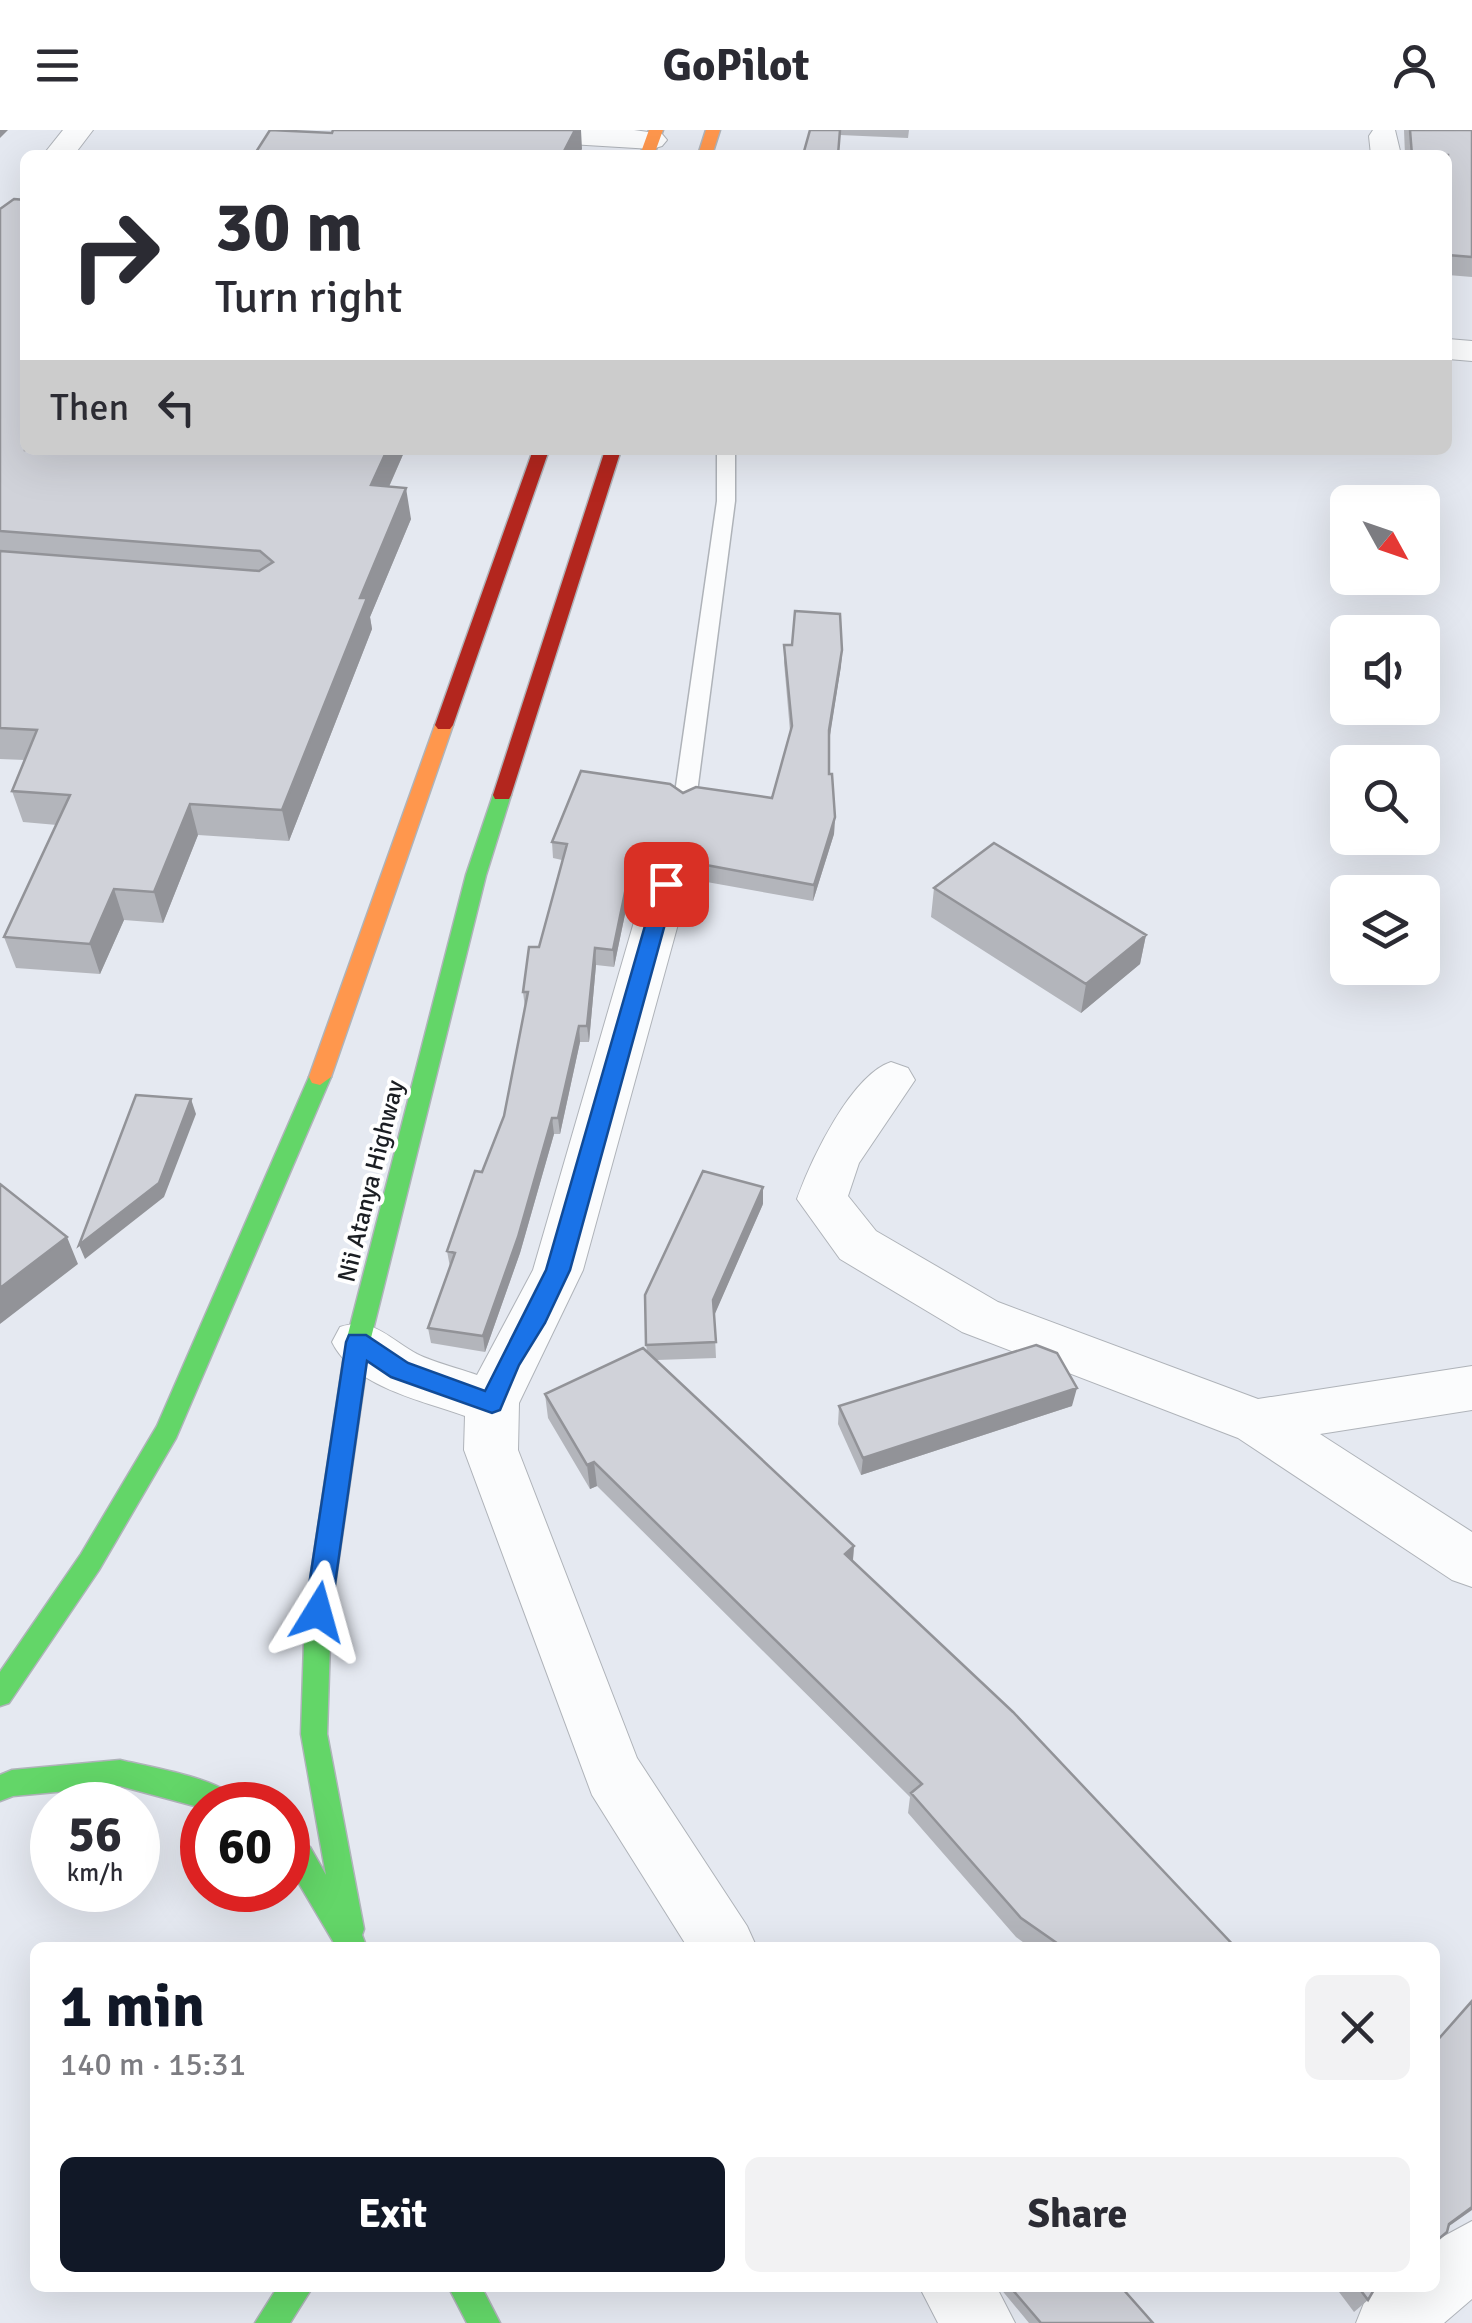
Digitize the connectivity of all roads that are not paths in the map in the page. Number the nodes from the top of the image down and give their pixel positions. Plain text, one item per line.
1 (78, 130) edge
2 (487, 130) edge
3 (652, 142) edge
4 (62, 150) edge
5 (539, 455) edge
6 (610, 455) edge
7 (726, 455) edge
8 (686, 800) edge
9 (666, 884) dead end
10 (891, 1080) dead end
11 (358, 1342) junction
12 (1472, 1388) edge
13 (492, 1403) junction
14 (1257, 1422) junction
15 (1472, 1562) edge
16 (0, 1694) edge
17 (0, 1788) edge
18 (180, 1789) edge
19 (310, 1874) edge
20 (350, 1942) edge
21 (352, 1942) edge
22 (721, 1942) edge
23 (1472, 2256) edge
24 (1440, 2281) edge
25 (293, 2292) edge
26 (467, 2292) edge
27 (958, 2292) edge
28 (1426, 2292) edge
29 (271, 2323) edge
30 (484, 2323) edge
31 (980, 2323) edge
32 (1392, 2323) edge

1 - 4 street
2 - 3 street
5 - 16 main road
6 - 11 main road, Nii Atanya Highway
7 - 8 lane
9 - 13 street
10 - 14 street
11 - 13 street
11 - 21 main road, Nii Atanya Highway
12 - 14 street
13 - 22 street
14 - 15 street
17 - 18 main road
19 - 20 main road
23 - 24 street
25 - 29 main road
26 - 30 main road
27 - 31 street
28 - 32 street

